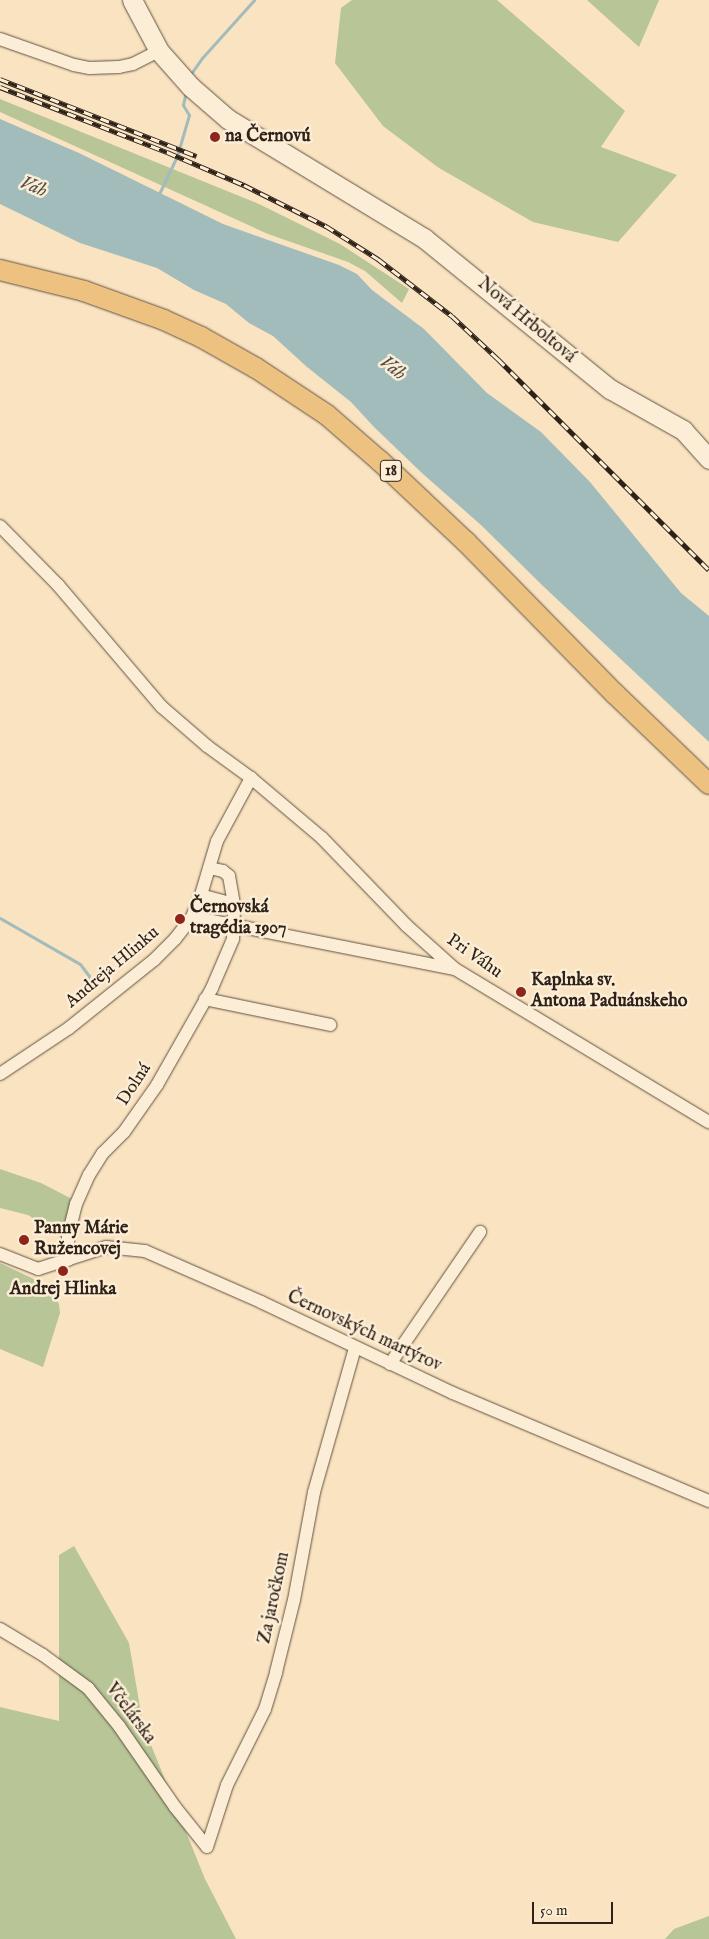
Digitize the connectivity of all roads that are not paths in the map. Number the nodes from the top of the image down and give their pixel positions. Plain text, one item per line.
1 (132, 0) edge
2 (0, 39) edge
3 (159, 51) junction
4 (0, 270) edge
5 (709, 458) edge
6 (0, 526) edge
7 (251, 778) junction
8 (709, 784) edge
9 (209, 868) junction
10 (202, 895) junction
11 (234, 904) junction
12 (192, 917) junction
13 (235, 926) junction
14 (455, 969) junction
15 (205, 999) junction
16 (330, 1025) dead end
17 (0, 1074) edge
18 (709, 1122) edge
19 (480, 1232) dead end
20 (0, 1254) edge
21 (68, 1260) junction
22 (355, 1348) junction
23 (390, 1364) junction
24 (709, 1501) edge
25 (0, 1628) edge
26 (207, 1847) joint

1 - 3 street, Nová Hrboltová
2 - 3 street
3 - 5 street, Nová Hrboltová
4 - 8 main road, 18
6 - 7 street, Pri Váhu
7 - 9 street, Andreja Hlinku
7 - 14 street, Pri Váhu
9 - 10 street, Andreja Hlinku
9 - 11 street, Dolná
10 - 11 street
10 - 12 street, Andreja Hlinku
11 - 13 street, Dolná
12 - 13 street
12 - 17 street, Andreja Hlinku
13 - 14 street
13 - 15 street, Dolná
14 - 18 street, Pri Váhu
15 - 16 street
15 - 21 street, Dolná
19 - 23 street
20 - 21 street, Černovských martýrov
21 - 22 street, Černovských martýrov
22 - 23 street, Černovských martýrov
22 - 26 street, Za jaročkom
23 - 24 street, Černovských martýrov
25 - 26 street, Včelárska

